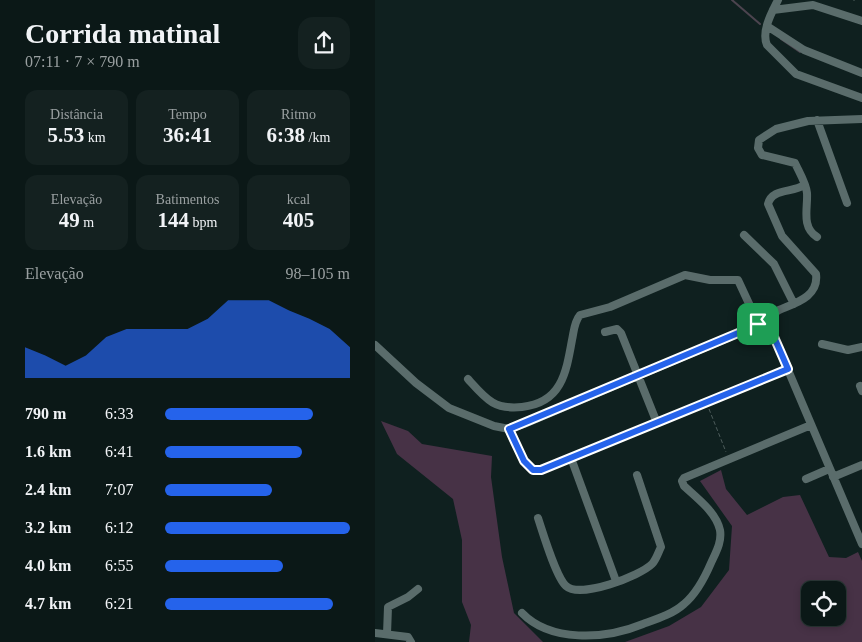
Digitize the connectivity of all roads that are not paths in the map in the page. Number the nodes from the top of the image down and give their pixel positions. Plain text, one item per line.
1 (778, 0) edge
2 (773, 10) junction
3 (862, 21) edge
4 (767, 26) junction
5 (862, 73) edge
6 (862, 98) edge
7 (862, 119) edge
8 (817, 120) junction
9 (805, 186) junction
10 (847, 203) dead end
11 (744, 235) dead end
12 (817, 237) dead end
13 (794, 304) junction
14 (760, 323) junction
15 (605, 332) dead end
16 (822, 344) dead end
17 (375, 345) edge
18 (862, 347) edge
19 (788, 369) junction
20 (637, 375) junction
21 (468, 379) dead end
22 (657, 423) junction
23 (811, 425) junction
24 (509, 429) junction
25 (571, 458) junction
26 (862, 465) edge
27 (829, 469) junction
28 (637, 475) dead end
29 (833, 477) junction
30 (806, 478) dead end
31 (538, 518) dead end
32 (862, 544) edge
33 (616, 581) junction
34 (418, 589) dead end
35 (522, 613) dead end
36 (375, 633) edge
37 (387, 634) junction
38 (411, 642) edge

1 - 2 street
2 - 3 street
2 - 4 street
4 - 5 street
4 - 6 street
7 - 8 street
8 - 9 street
8 - 10 street
9 - 12 street
9 - 13 street
11 - 13 street
13 - 14 street
14 - 19 street
14 - 20 street
14 - 21 street
15 - 20 street
16 - 18 street
17 - 24 street
19 - 22 street
19 - 23 street
20 - 22 street
20 - 24 street
22 - 25 street
23 - 27 street
23 - 35 street
24 - 25 street
25 - 33 street
26 - 29 street
27 - 29 street
27 - 30 street
28 - 33 street
29 - 32 street
31 - 33 street
34 - 37 street
36 - 37 street
37 - 38 street

